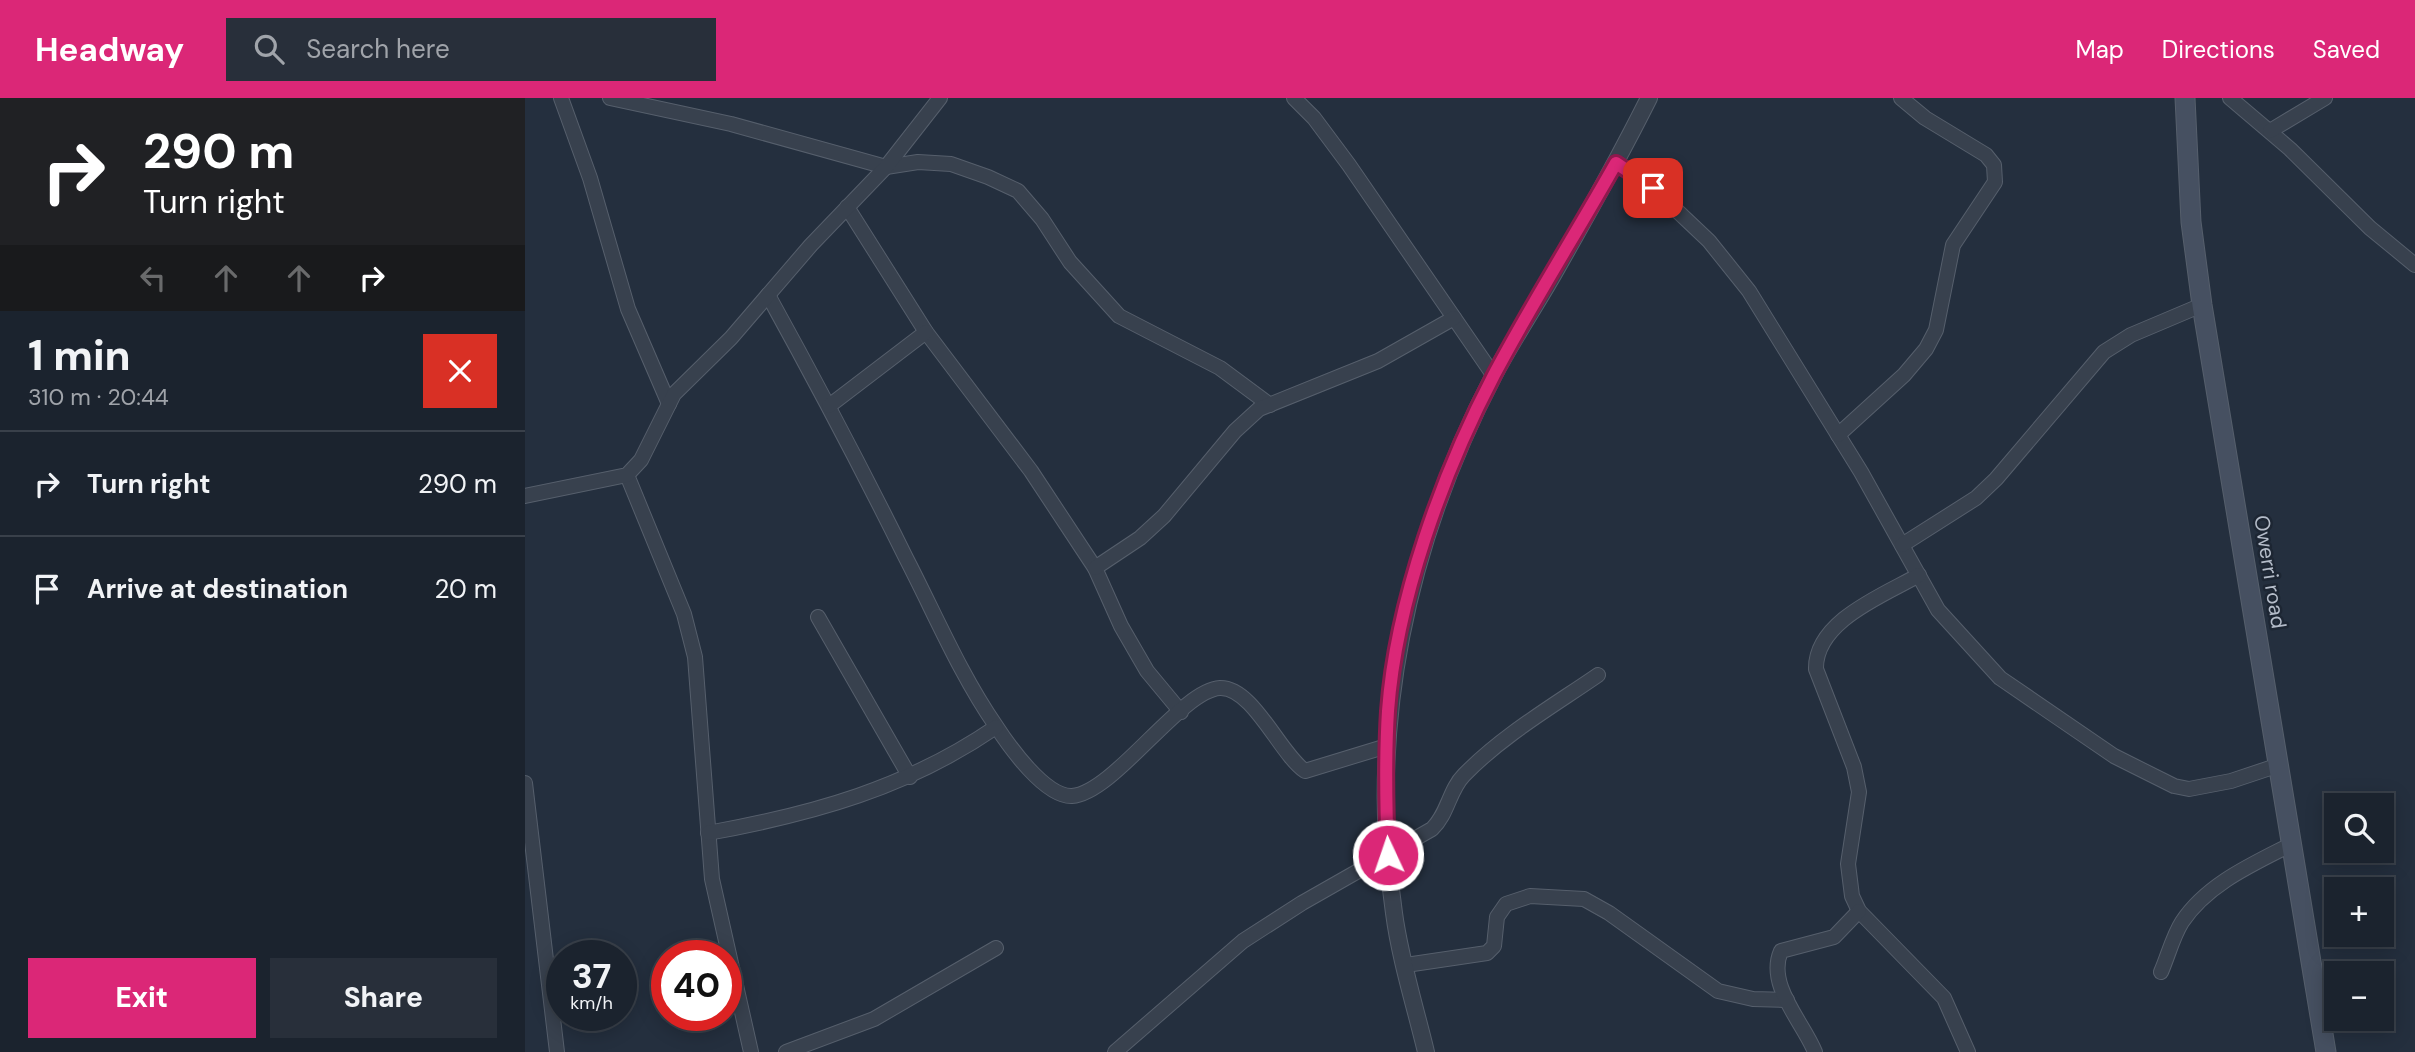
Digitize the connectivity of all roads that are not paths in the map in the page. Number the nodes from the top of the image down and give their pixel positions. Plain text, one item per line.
1 (561, 98) edge
2 (610, 98) edge
3 (940, 98) edge
4 (1294, 98) edge
5 (1649, 98) edge
6 (1901, 98) edge
7 (2185, 98) edge
8 (2230, 98) edge
9 (2325, 98) edge
10 (2270, 131) junction
11 (1616, 163) junction
12 (886, 167) junction
13 (847, 207) junction
14 (2415, 265) edge
15 (768, 295) junction
16 (2203, 305) junction
17 (1454, 318) junction
18 (926, 332) junction
19 (1494, 376) junction
20 (669, 404) junction
21 (1271, 405) junction
22 (829, 406) junction
23 (1838, 435) junction
24 (627, 475) junction
25 (525, 496) edge
26 (1902, 545) junction
27 (1095, 568) junction
28 (1919, 575) junction
29 (818, 617) dead end
30 (1598, 676) dead end
31 (1181, 712) junction
32 (996, 727) junction
33 (1387, 747) junction
34 (2279, 765) junction
35 (910, 777) junction
36 (525, 783) edge
37 (708, 833) junction
38 (2292, 844) junction
39 (1388, 855) junction
40 (1859, 911) junction
41 (996, 948) dead end
42 (1406, 965) junction
43 (2161, 972) dead end
44 (1787, 1000) junction
45 (557, 1052) edge
46 (751, 1052) edge
47 (786, 1052) edge
48 (1115, 1052) edge
49 (1426, 1052) edge
50 (1815, 1052) edge
51 (1968, 1052) edge
52 (2326, 1052) edge

1 - 20 street
2 - 12 street
3 - 12 street
4 - 17 street
5 - 11 street
6 - 23 street
7 - 16 main road, Owerri road
8 - 10 street
9 - 10 street
10 - 14 street
11 - 19 street
11 - 23 street
12 - 13 street
12 - 21 street
13 - 15 street
13 - 18 street
15 - 20 street
15 - 22 street
16 - 26 street
16 - 34 main road, Owerri road
17 - 19 street
17 - 21 street
18 - 22 street
18 - 27 street
19 - 33 street
20 - 24 street
21 - 27 street
22 - 32 street
23 - 26 street
24 - 25 street
24 - 37 street
26 - 28 street
27 - 31 street
28 - 34 street
28 - 40 street
29 - 35 street
30 - 39 street
31 - 32 street
31 - 33 street
32 - 35 street
33 - 39 street
34 - 38 main road, Owerri road
35 - 37 street
36 - 45 street
37 - 46 street
38 - 43 street
38 - 52 main road, Owerri road
39 - 42 street
39 - 48 street
40 - 44 street
40 - 51 street
41 - 47 street
42 - 44 street
42 - 49 street
44 - 50 street

